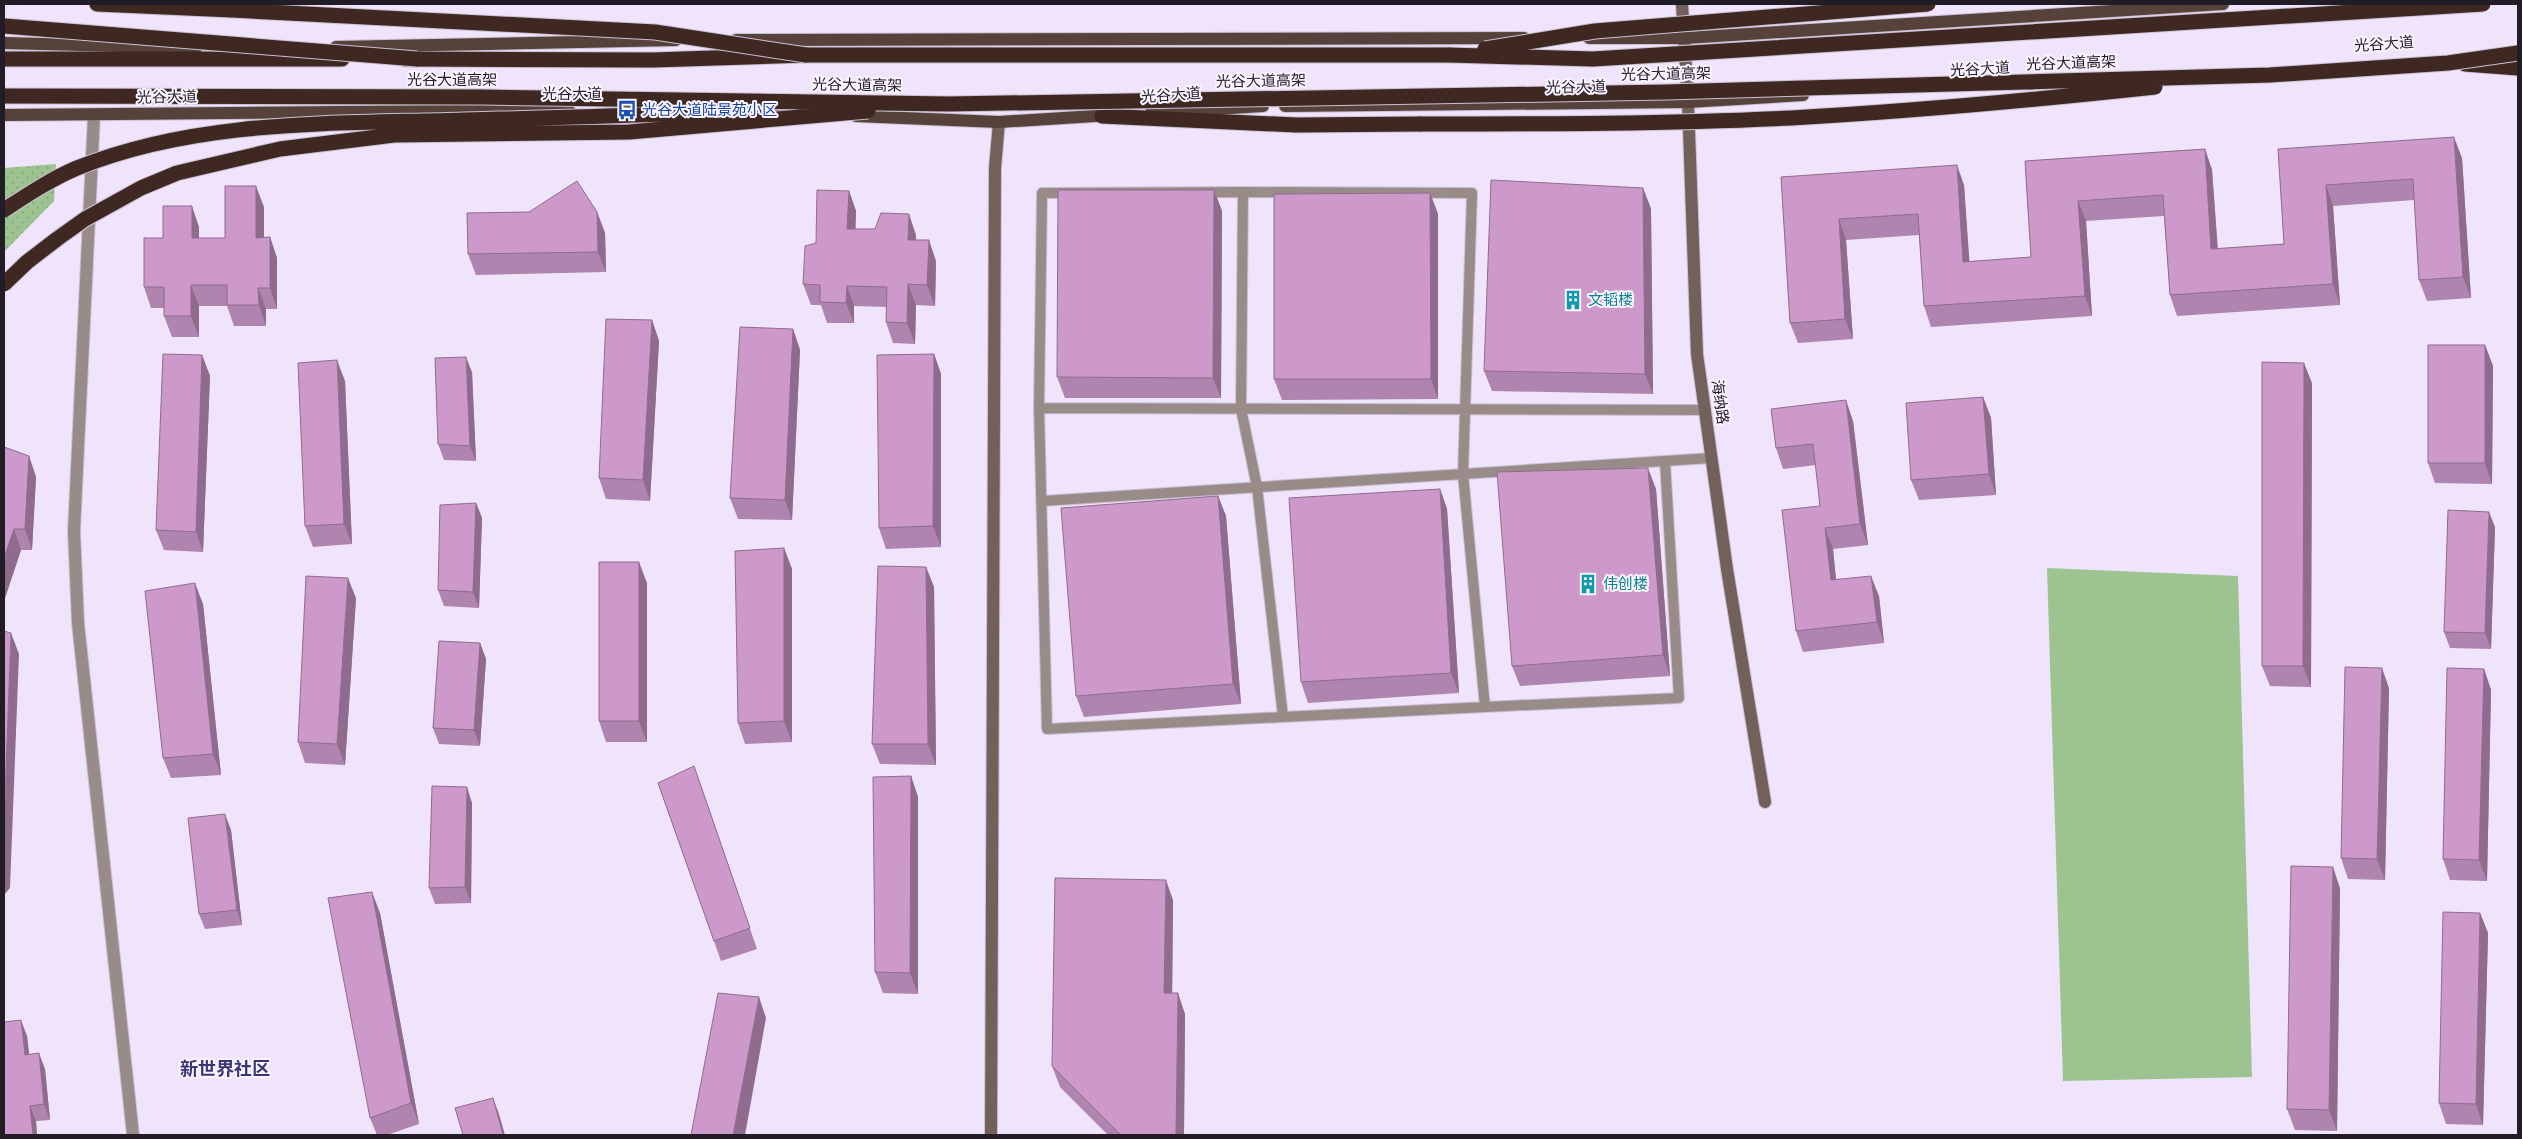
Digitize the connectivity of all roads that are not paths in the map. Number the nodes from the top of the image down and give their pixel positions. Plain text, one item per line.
1 (97, 4) edge
2 (1682, 4) edge
3 (1928, 4) edge
4 (2223, 4) edge
5 (2414, 4) edge
6 (2483, 4) edge
7 (2386, 11) junction
8 (4, 26) edge
9 (1685, 38) junction
10 (4, 43) edge
11 (2518, 52) edge
12 (806, 54) junction
13 (1449, 55) junction
14 (4, 59) edge
15 (418, 59) junction
16 (2448, 63) junction
17 (2518, 68) edge
18 (2270, 75) junction
19 (4, 96) edge
20 (1688, 102) junction
21 (949, 104) junction
22 (4, 115) edge
23 (94, 115) junction
24 (1102, 116) junction
25 (999, 122) junction
26 (1243, 192) junction
27 (4, 210) edge
28 (4, 284) edge
29 (1039, 408) junction
30 (1242, 409) junction
31 (1464, 410) junction
32 (1705, 410) junction
33 (1711, 458) junction
34 (1666, 461) junction
35 (1463, 474) junction
36 (1257, 487) junction
37 (1042, 501) junction
38 (1485, 707) junction
39 (1283, 717) junction
40 (1764, 802) dead end
41 (133, 1135) edge
42 (992, 1135) edge

1 - 12 highway, bridge
2 - 9 street, 海纳路
3 - 13 highway, bridge
4 - 9 main road
5 - 7 highway, bridge
6 - 7 highway, 光谷大道高架, bridge
7 - 13 highway, 光谷大道高架, bridge
8 - 15 highway, bridge
9 - 10 main road
9 - 20 street, 海纳路
11 - 16 highway, 光谷大道高架, bridge
11 - 20 main road, 光谷大道
12 - 13 highway, 光谷大道高架
12 - 15 highway, 光谷大道高架, bridge
14 - 15 highway, 光谷大道高架, bridge
16 - 17 highway, bridge
16 - 18 highway, 光谷大道高架, bridge
18 - 21 highway, 光谷大道高架, bridge
18 - 24 highway, bridge
19 - 21 highway, 光谷大道高架, bridge
20 - 24 main road, 光谷大道
20 - 32 street, 海纳路
21 - 27 highway, bridge
21 - 28 highway, bridge
22 - 23 main road, 光谷大道
23 - 25 main road, 光谷大道
23 - 41 street
24 - 25 main road, 光谷大道
25 - 42 street
26 - 29 lane
26 - 30 lane
26 - 31 lane
29 - 30 lane
29 - 37 lane
30 - 31 lane
30 - 36 lane
31 - 32 lane
31 - 35 lane
32 - 33 street, 海纳路
33 - 34 lane
33 - 40 street, 海纳路
34 - 35 lane
34 - 38 lane
35 - 36 lane
35 - 38 lane
36 - 37 lane
36 - 39 lane
37 - 39 lane
38 - 39 lane

